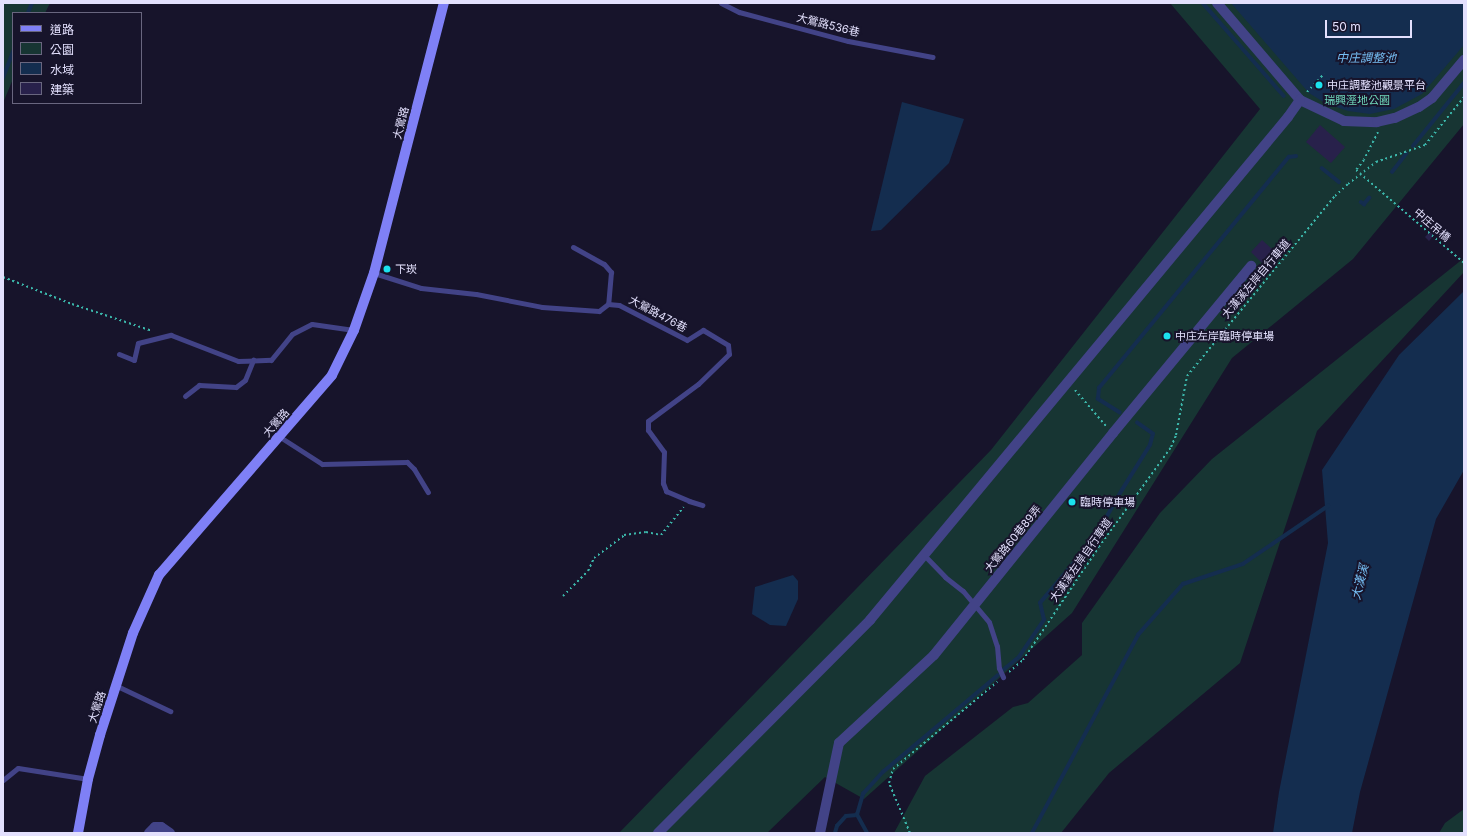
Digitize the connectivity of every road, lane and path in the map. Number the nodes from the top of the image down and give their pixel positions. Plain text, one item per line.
1 (444, 3) edge
2 (721, 3) edge
3 (1217, 3) edge
4 (932, 57) dead end
5 (1464, 60) edge
6 (1324, 74) dead end
7 (1302, 97) junction
8 (1464, 97) edge
9 (1378, 132) dead end
10 (1361, 174) junction
11 (573, 247) dead end
12 (1464, 263) edge
13 (1250, 266) dead end
14 (374, 273) junction
15 (3, 277) edge
16 (608, 304) junction
17 (354, 330) junction
18 (171, 334) junction
19 (119, 354) dead end
20 (253, 360) junction
21 (1068, 383) junction
22 (185, 396) dead end
23 (1113, 433) junction
24 (280, 437) junction
25 (428, 492) dead end
26 (688, 501) junction
27 (702, 505) dead end
28 (924, 555) junction
29 (563, 596) dead end
30 (975, 606) junction
31 (1003, 677) junction
32 (117, 686) junction
33 (170, 711) dead end
34 (88, 779) junction
35 (3, 780) edge
36 (78, 833) edge
37 (149, 833) edge
38 (170, 833) edge
39 (658, 833) edge
40 (820, 833) edge
41 (910, 833) edge

1 - 14 street, 大鶯路
2 - 4 lane, 大鶯路536巷
3 - 7 street
5 - 7 street
6 - 7 path
7 - 21 street
8 - 10 path, 大漢溪左岸自行車道
9 - 10 path
10 - 12 path, 中庄吊橋
10 - 31 path, 大漢溪左岸自行車道
11 - 16 lane
13 - 23 street, 大鶯路60巷89弄
14 - 16 lane
14 - 17 street, 大鶯路
15 - 18 path
16 - 26 lane, 大鶯路476巷
17 - 20 lane
17 - 24 street, 大鶯路
18 - 19 lane
18 - 20 lane
20 - 22 lane
21 - 23 path
21 - 28 street
23 - 30 street, 大鶯路60巷89弄
24 - 25 lane
24 - 32 street, 大鶯路
26 - 27 lane, 大鶯路476巷
26 - 29 path
28 - 30 lane
28 - 39 street
30 - 31 lane
30 - 40 street, 大鶯路60巷89弄
31 - 41 path, 大漢溪左岸自行車道
32 - 33 lane
32 - 34 street, 大鶯路
34 - 35 lane
34 - 36 street, 大鶯路
37 - 38 street

